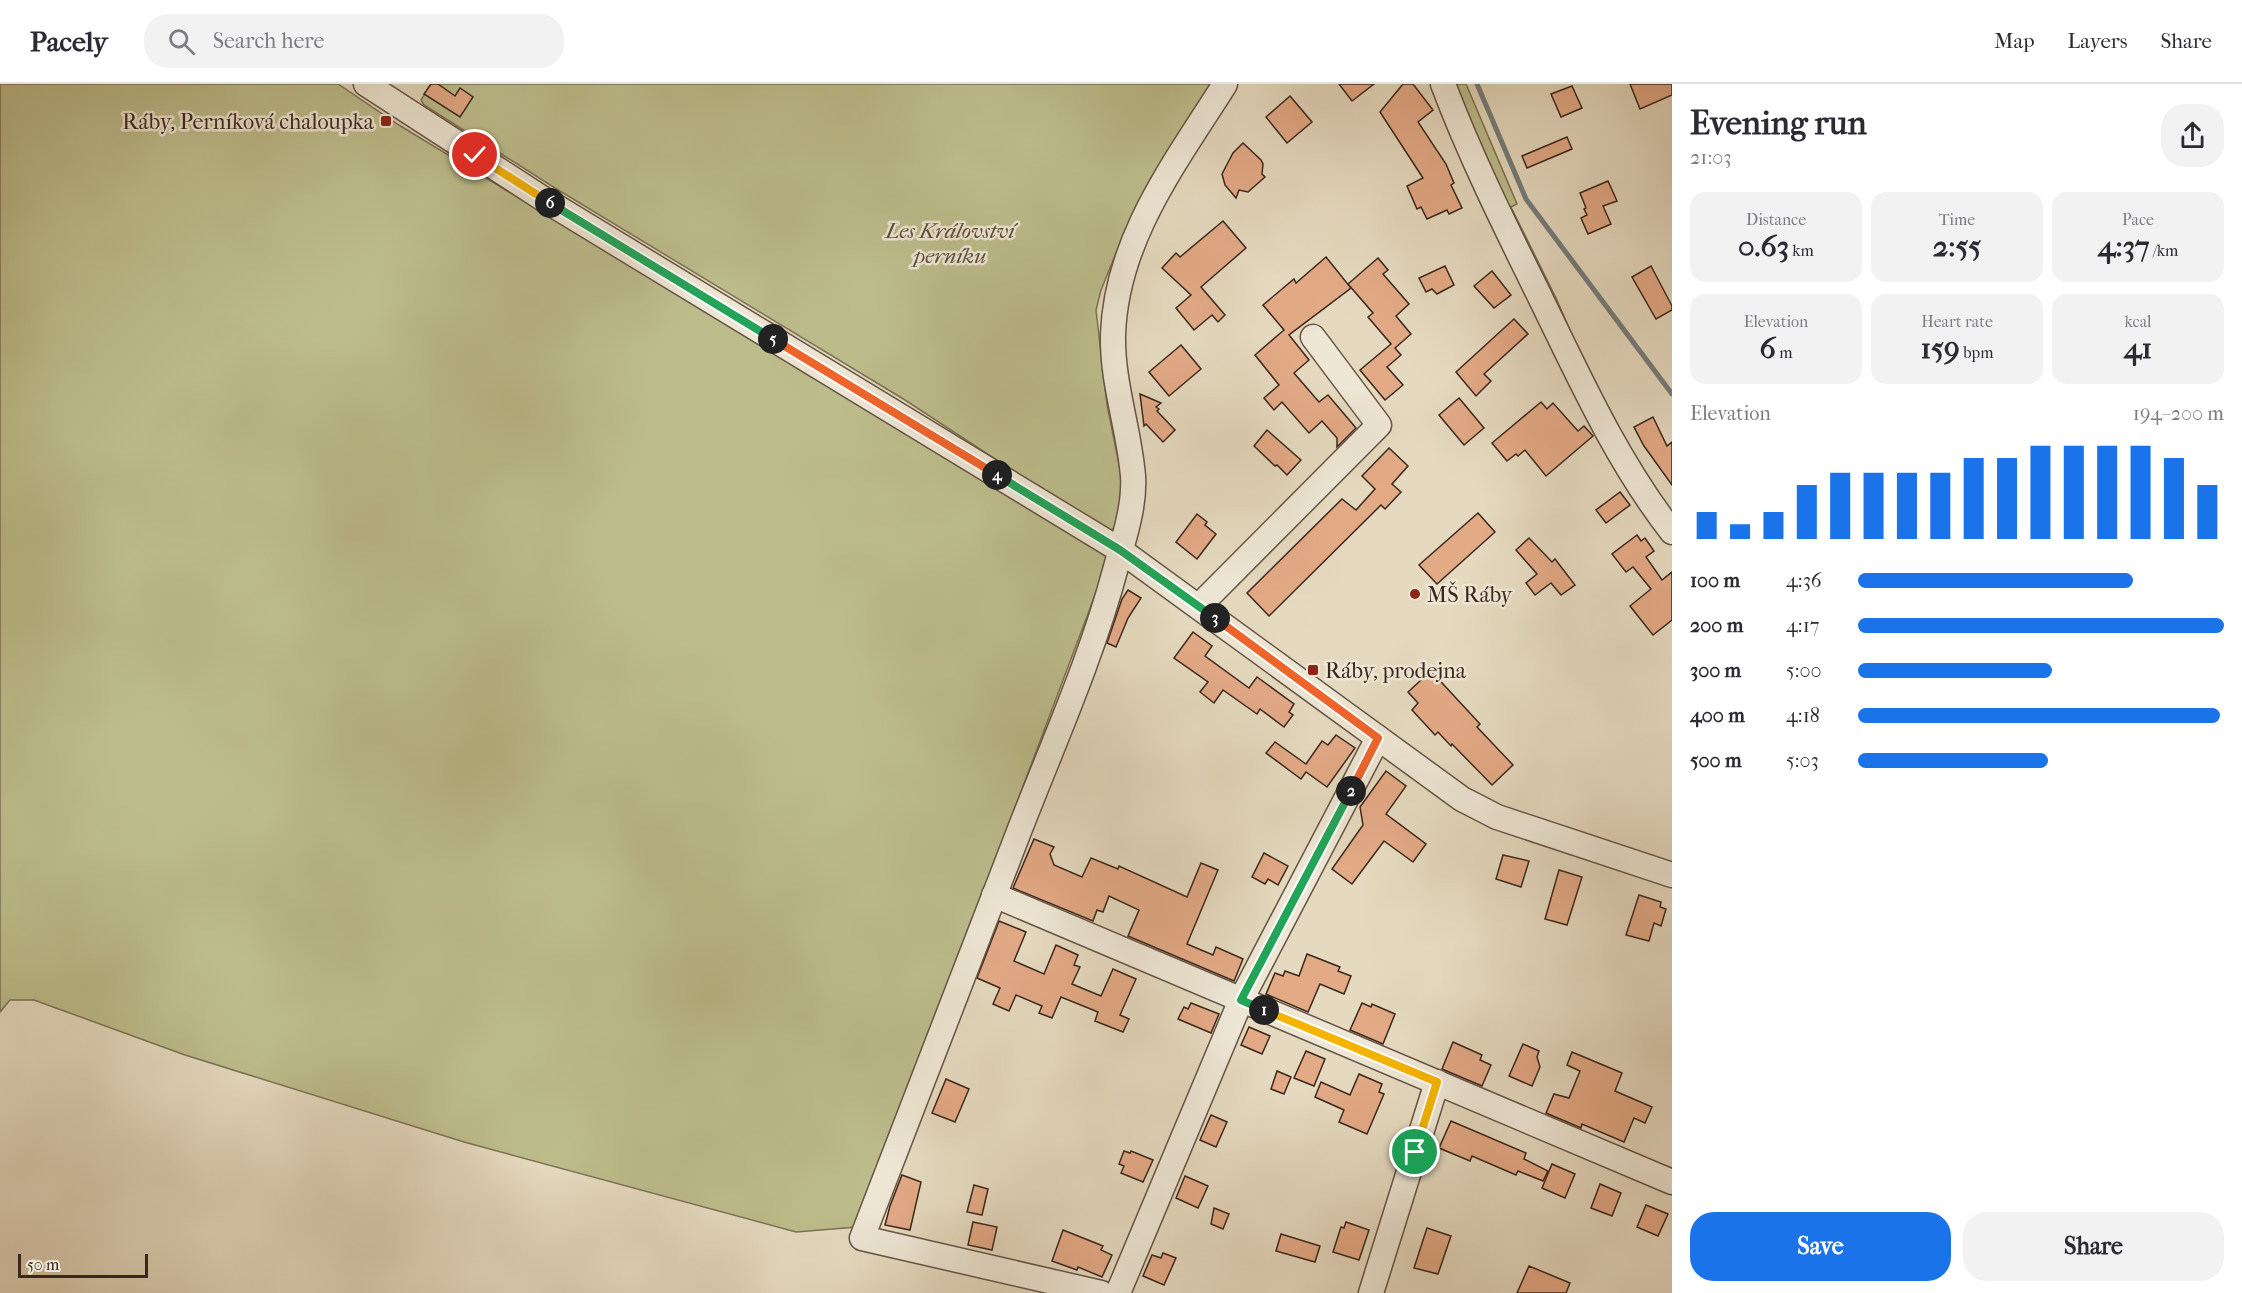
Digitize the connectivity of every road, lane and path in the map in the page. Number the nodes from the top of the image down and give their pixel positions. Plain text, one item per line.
1 (366, 84) edge
2 (1225, 84) edge
3 (1443, 84) edge
4 (1312, 337) dead end
5 (1672, 532) edge
6 (1120, 550) junction
7 (1199, 606) junction
8 (1378, 738) junction
9 (1672, 875) edge
10 (994, 895) junction
11 (1241, 1000) junction
12 (1437, 1082) junction
13 (1672, 1182) edge
14 (1101, 1293) edge
15 (1118, 1293) edge
16 (1371, 1293) edge

1 - 6 street
2 - 6 street
3 - 5 street
4 - 7 street
6 - 7 street
6 - 10 street
7 - 8 street
8 - 9 street
8 - 11 street
10 - 11 street
10 - 14 street
11 - 12 street
11 - 15 street
12 - 13 street
12 - 16 street

